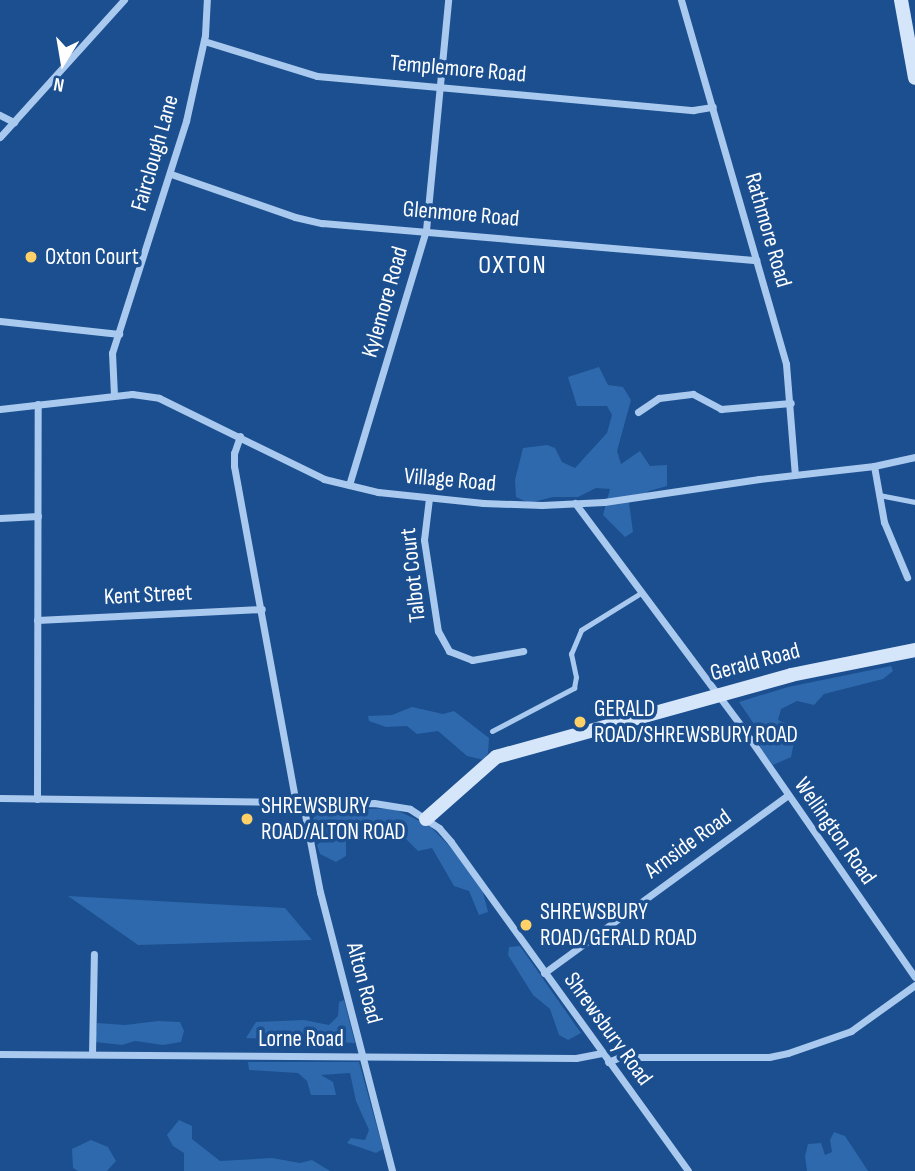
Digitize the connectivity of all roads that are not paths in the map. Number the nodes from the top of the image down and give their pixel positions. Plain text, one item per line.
1 (124, 0) edge
2 (207, 0) edge
3 (448, 0) edge
4 (681, 0) edge
5 (901, 0) edge
6 (911, 39) edge
7 (204, 40) junction
8 (915, 78) edge
9 (441, 87) junction
10 (713, 107) junction
11 (0, 115) edge
12 (14, 122) junction
13 (0, 137) edge
14 (170, 174) junction
15 (426, 230) junction
16 (756, 260) junction
17 (0, 321) edge
18 (119, 334) junction
19 (114, 395) junction
20 (791, 403) junction
21 (38, 404) junction
22 (0, 409) edge
23 (638, 412) dead end
24 (240, 436) junction
25 (915, 457) edge
26 (874, 466) junction
27 (795, 475) junction
28 (349, 485) junction
29 (879, 495) junction
30 (429, 498) junction
31 (915, 502) edge
32 (575, 503) junction
33 (38, 516) junction
34 (0, 518) edge
35 (907, 577) dead end
36 (641, 593) junction
37 (262, 609) junction
38 (37, 620) junction
39 (915, 650) edge
40 (523, 651) dead end
41 (717, 696) junction
42 (492, 731) dead end
43 (786, 796) junction
44 (0, 798) edge
45 (37, 799) junction
46 (300, 804) junction
47 (426, 819) junction
48 (93, 954) dead end
49 (544, 974) junction
50 (915, 977) edge
51 (915, 985) edge
52 (601, 1053) junction
53 (0, 1054) edge
54 (92, 1054) junction
55 (364, 1058) junction
56 (608, 1062) junction
57 (391, 1171) edge
58 (688, 1171) edge

1 - 12 street
2 - 7 street, Fairclough Lane
3 - 9 street, Kylemore Road
4 - 10 street, Rathmore Road
5 - 6 street
6 - 8 street
7 - 9 street, Templemore Road
7 - 14 street, Fairclough Lane
9 - 10 street, Templemore Road
9 - 15 street, Kylemore Road
10 - 16 street, Rathmore Road
11 - 12 street
12 - 13 street
14 - 15 street, Glenmore Road
14 - 18 street, Fairclough Lane
15 - 16 street, Glenmore Road
15 - 28 street, Kylemore Road
16 - 20 street, Rathmore Road
17 - 18 street
18 - 19 street, Fairclough Lane
19 - 21 street, Village Road
19 - 24 street, Village Road
20 - 23 street
20 - 27 street, Rathmore Road
21 - 22 street, Village Road
21 - 33 street
24 - 28 street, Village Road
24 - 37 street, Alton Road
25 - 26 street, Village Road
26 - 27 street, Village Road
26 - 29 street
27 - 32 street, Village Road
28 - 30 street, Village Road
29 - 31 lane
29 - 35 street
30 - 32 street, Village Road
30 - 40 street, Talbot Court
32 - 36 street, Wellington Road
33 - 34 street
33 - 38 street
36 - 41 street, Wellington Road
36 - 42 lane
37 - 38 street, Kent Street
37 - 46 street, Alton Road
38 - 45 street
39 - 41 street, Gerald Road
41 - 43 street, Wellington Road
41 - 47 street, Gerald Road
43 - 49 street, Arnside Road
43 - 50 street, Wellington Road
44 - 45 street, Shrewsbury Road
45 - 46 street, Shrewsbury Road
46 - 47 street, Shrewsbury Road
46 - 55 street, Alton Road
47 - 49 street, Shrewsbury Road
48 - 54 street
49 - 52 street, Shrewsbury Road
51 - 56 street
52 - 55 street, Lorne Road
52 - 56 street, Shrewsbury Road
53 - 54 street, Lorne Road
54 - 55 street, Lorne Road
55 - 57 street, Alton Road
56 - 58 street, Shrewsbury Road

